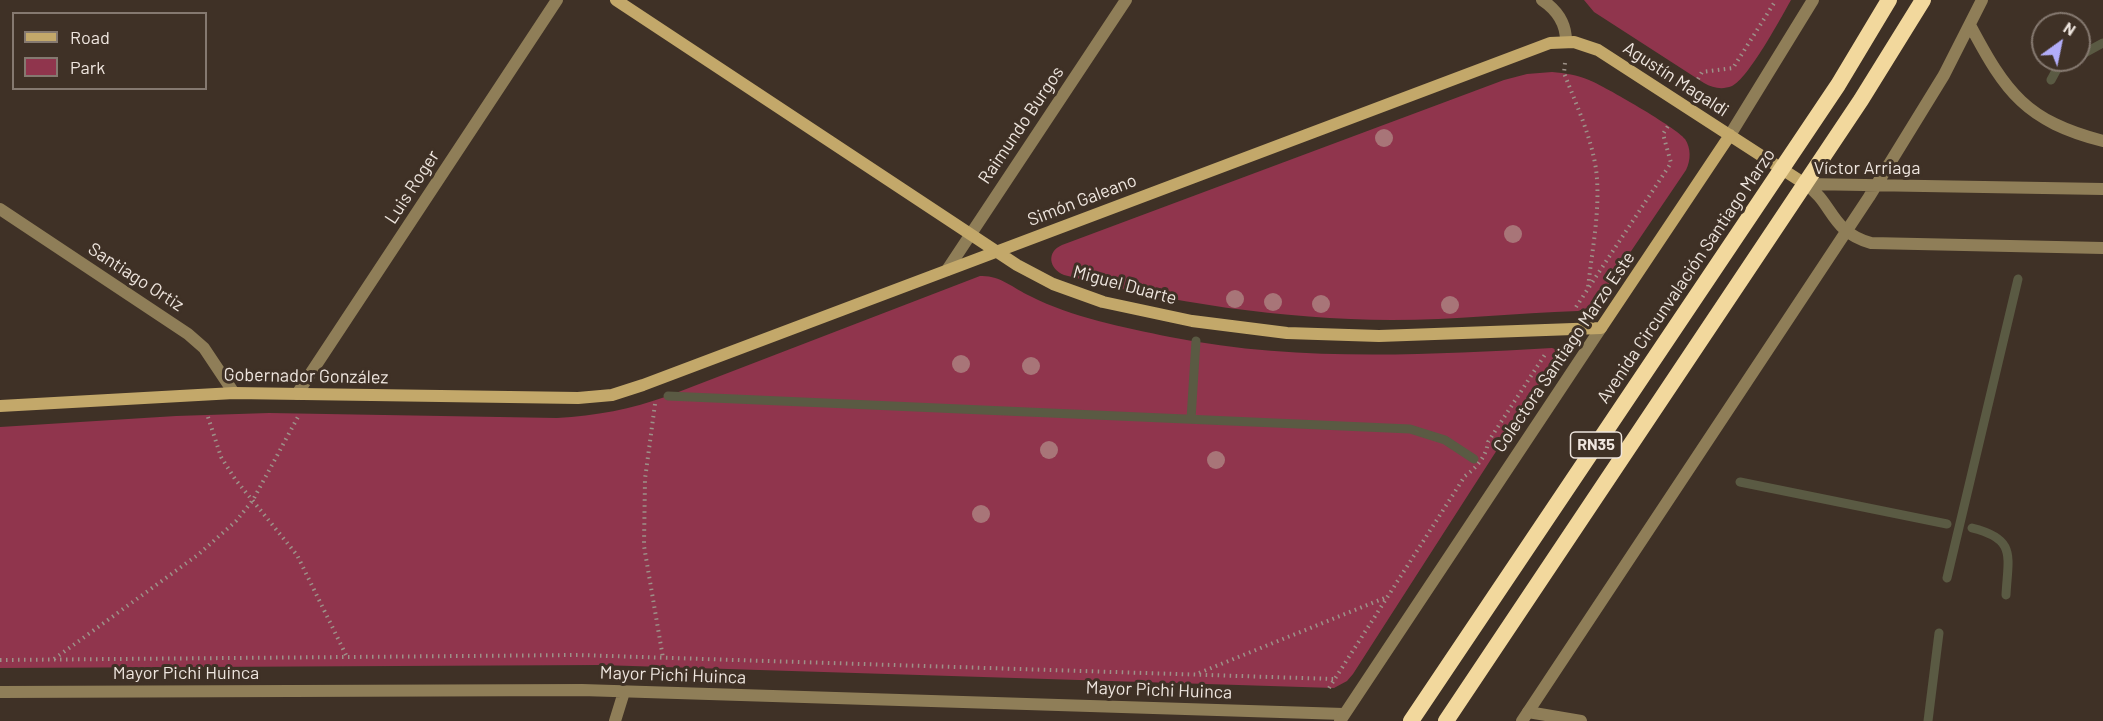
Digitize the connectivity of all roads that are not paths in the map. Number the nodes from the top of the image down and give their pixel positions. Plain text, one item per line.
1 (557, 0) edge
2 (616, 0) edge
3 (1126, 0) edge
4 (1812, 0) edge
5 (1889, 0) edge
6 (1923, 0) edge
7 (1982, 0) edge
8 (1544, 1) edge
9 (1970, 25) junction
10 (1566, 41) junction
11 (1730, 135) junction
12 (2103, 141) edge
13 (1782, 169) junction
14 (1805, 184) junction
15 (1876, 185) junction
16 (2103, 189) edge
17 (0, 209) edge
18 (1847, 232) junction
19 (970, 234) junction
20 (2103, 248) edge
21 (997, 251) junction
22 (947, 270) junction
23 (1601, 328) junction
24 (234, 393) junction
25 (297, 394) junction
26 (612, 395) joint
27 (0, 406) edge
28 (0, 692) edge
29 (624, 692) junction
30 (1342, 717) edge
31 (1525, 717) edge
32 (615, 721) edge
33 (1411, 721) edge
34 (1446, 721) edge
35 (1581, 721) edge

1 - 25 street, Luis Roger
2 - 19 main road, Miguel Duarte
3 - 19 street, Raimundo Burgos
4 - 11 street, Colectora Santiago Marzo Este
5 - 13 highway, Avenida Circunvalación Santiago Marzo / RN35
6 - 14 highway, RN35
7 - 9 street
8 - 10 street
9 - 12 street
9 - 15 street
10 - 11 main road, Agustín Magaldi
10 - 21 main road, Simón Galeano
11 - 13 main road, Agustín Magaldi
11 - 23 main road, Colectora Santiago Marzo Este
13 - 14 main road, Agustín Magaldi
13 - 33 highway, Avenida Circunvalación Santiago Marzo / RN35
14 - 15 street, Víctor Arriaga
14 - 18 street, Víctor Arriaga
14 - 34 highway, RN35
15 - 16 street, Víctor Arriaga
15 - 18 street
17 - 24 street, Santiago Ortiz
18 - 20 street, Víctor Arriaga
18 - 31 street
19 - 21 main road, Miguel Duarte
19 - 22 street, Raimundo Burgos
21 - 22 main road, Simón Galeano
21 - 23 main road, Miguel Duarte
22 - 26 main road, Simón Galeano
23 - 30 street, Colectora Santiago Marzo Este
24 - 25 main road, Gobernador González
24 - 27 main road, Gobernador González
25 - 26 main road, Gobernador González
28 - 29 street, Mayor Pichi Huinca
29 - 30 street, Mayor Pichi Huinca
29 - 32 street
31 - 35 street

